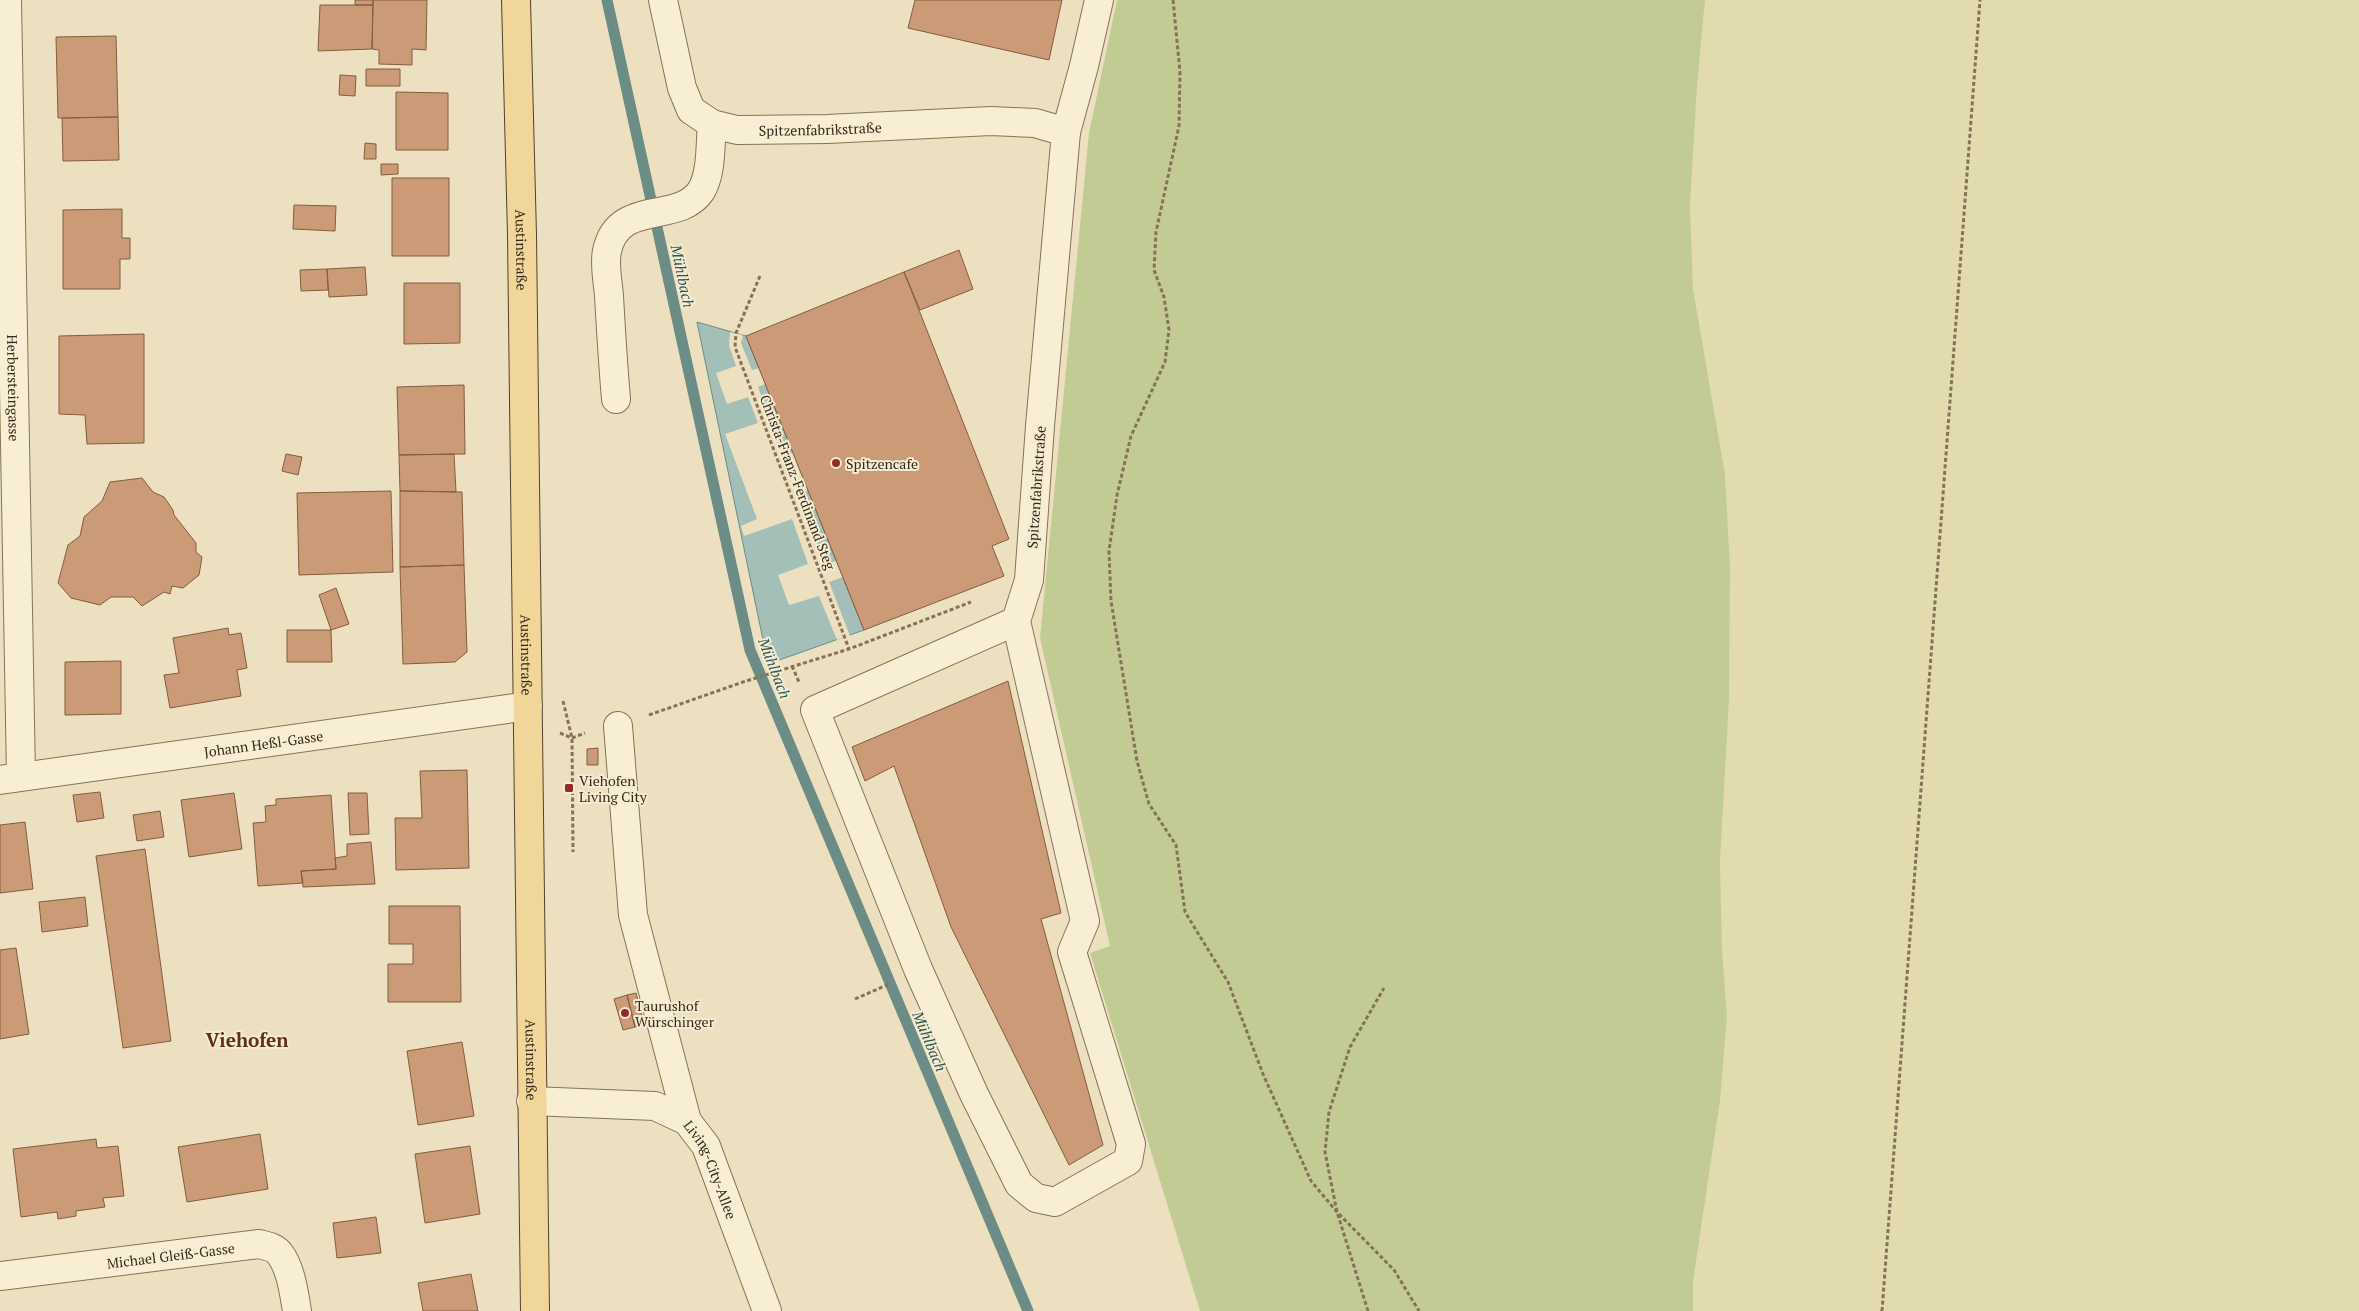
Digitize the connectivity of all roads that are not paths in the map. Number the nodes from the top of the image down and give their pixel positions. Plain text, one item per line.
1 (7, 0) edge
2 (516, 0) edge
3 (664, 0) edge
4 (1100, 0) edge
5 (712, 124) junction
6 (1066, 132) junction
7 (616, 399) dead end
8 (1016, 621) junction
9 (528, 706) junction
10 (618, 726) road end
11 (11, 778) edge
12 (531, 1101) junction
13 (687, 1121) junction
14 (0, 1276) edge
15 (296, 1311) edge
16 (535, 1311) edge
17 (767, 1311) edge

1 - 11 street, Herbersteingasse
2 - 9 main road, Austinstraße
3 - 5 street, Spitzenfabrikstraße
4 - 6 street, Spitzenfabrikstraße
5 - 6 street, Spitzenfabrikstraße
5 - 7 street
6 - 8 street, Spitzenfabrikstraße
8 - 8 street
9 - 11 street, Johann Heßl-Gasse
9 - 12 main road, Austinstraße
10 - 13 street
12 - 13 street, Living-City-Allee
12 - 16 main road, Austinstraße
13 - 17 street, Living-City-Allee
14 - 15 street, Michael Gleiß-Gasse

